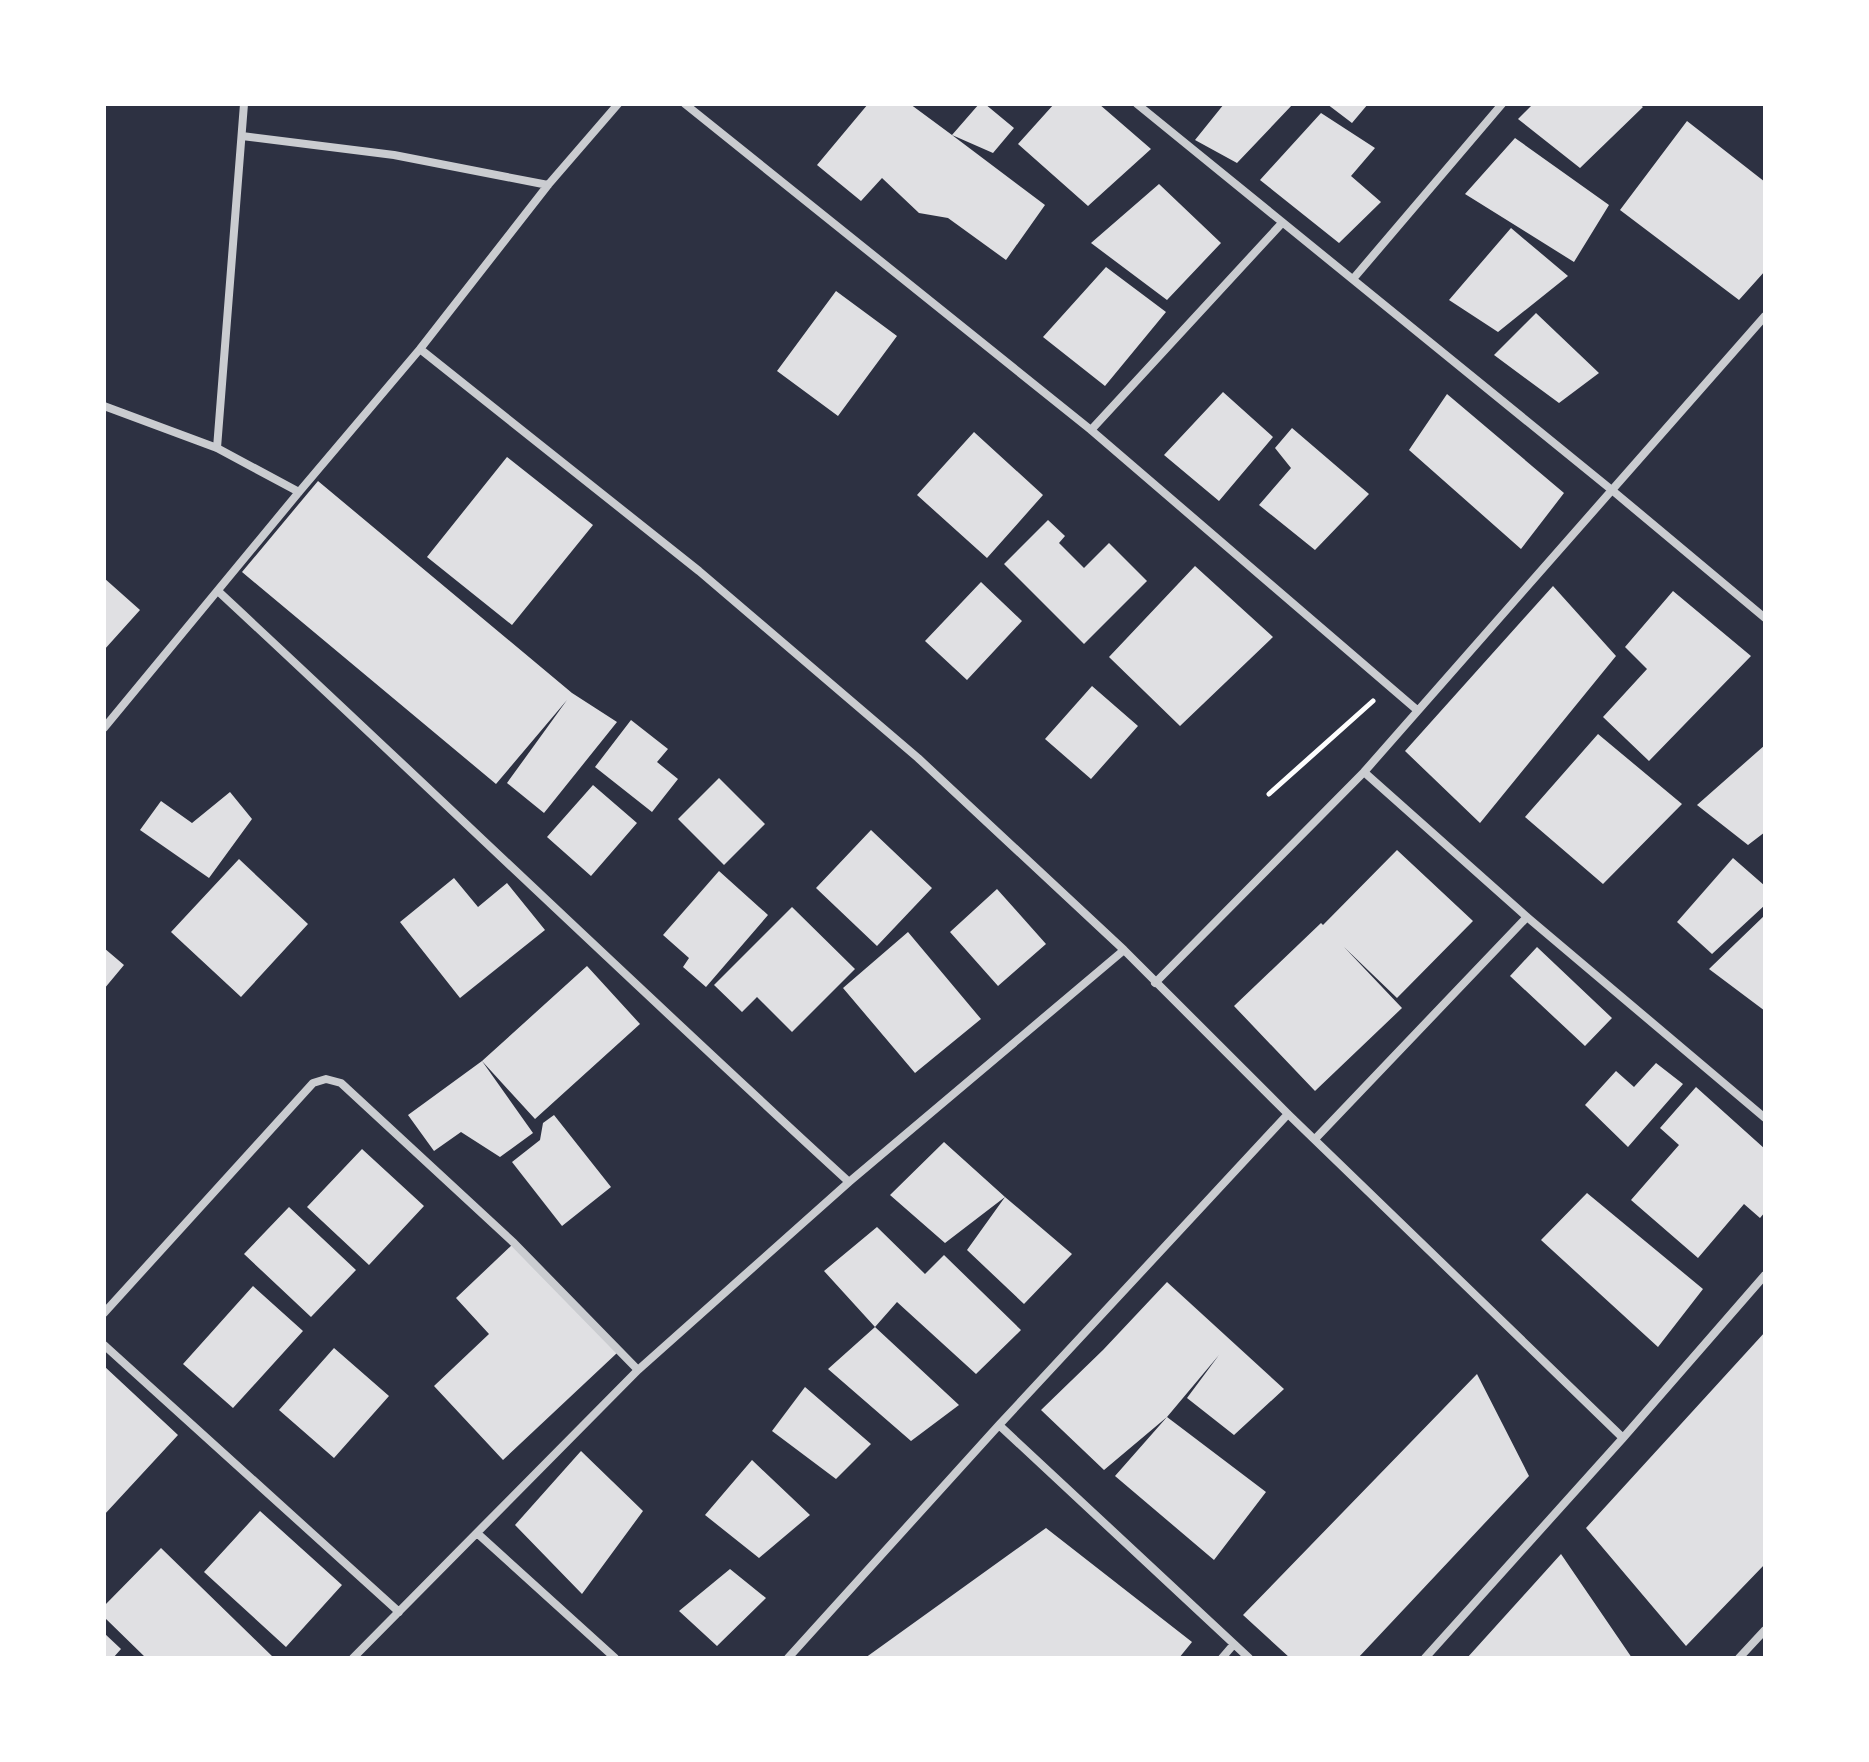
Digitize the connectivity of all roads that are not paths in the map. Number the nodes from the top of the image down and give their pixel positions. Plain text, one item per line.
1 (244, 104) edge
2 (618, 104) edge
3 (685, 104) edge
4 (1137, 104) edge
5 (1502, 104) edge
6 (242, 136) junction
7 (548, 185) junction
8 (1282, 223) junction
9 (1353, 279) junction
10 (1765, 316) edge
11 (420, 349) junction
12 (104, 406) edge
13 (1091, 430) junction
14 (217, 448) junction
15 (1613, 491) junction
16 (299, 492) junction
17 (219, 592) junction
18 (1765, 618) edge
19 (1417, 710) junction
20 (104, 728) edge
21 (1364, 772) junction
22 (1527, 917) junction
23 (1124, 950) junction
24 (1155, 983) junction
25 (1288, 1114) junction
26 (1765, 1118) edge
27 (1316, 1138) junction
28 (849, 1182) junction
29 (1765, 1275) edge
30 (104, 1313) edge
31 (104, 1345) edge
32 (638, 1370) junction
33 (999, 1425) junction
34 (1623, 1438) junction
35 (477, 1533) junction
36 (399, 1612) junction
37 (1765, 1630) edge
38 (1234, 1644) junction
39 (353, 1658) edge
40 (615, 1658) edge
41 (788, 1658) edge
42 (1222, 1658) edge
43 (1249, 1658) edge
44 (1425, 1658) edge
45 (1739, 1658) edge

1 - 6 street
2 - 7 street
3 - 13 street
4 - 8 street
5 - 9 street
6 - 7 street
6 - 14 street
7 - 11 street
8 - 9 street
8 - 13 street
9 - 15 street
10 - 15 street
11 - 16 street
11 - 23 street
12 - 14 street
13 - 19 street
14 - 16 street
15 - 18 street
15 - 19 street
16 - 17 street
17 - 20 street
17 - 28 street
19 - 21 street
21 - 22 street
21 - 24 street
22 - 26 street
22 - 27 street
23 - 24 street
23 - 28 street
24 - 25 street
25 - 27 street
25 - 33 street
27 - 34 street
28 - 32 street
29 - 34 street
30 - 32 street
31 - 36 street
32 - 35 street
33 - 38 street
33 - 41 street
34 - 44 street
35 - 36 street
35 - 40 street
36 - 39 street
37 - 45 street
38 - 42 street
38 - 43 street

